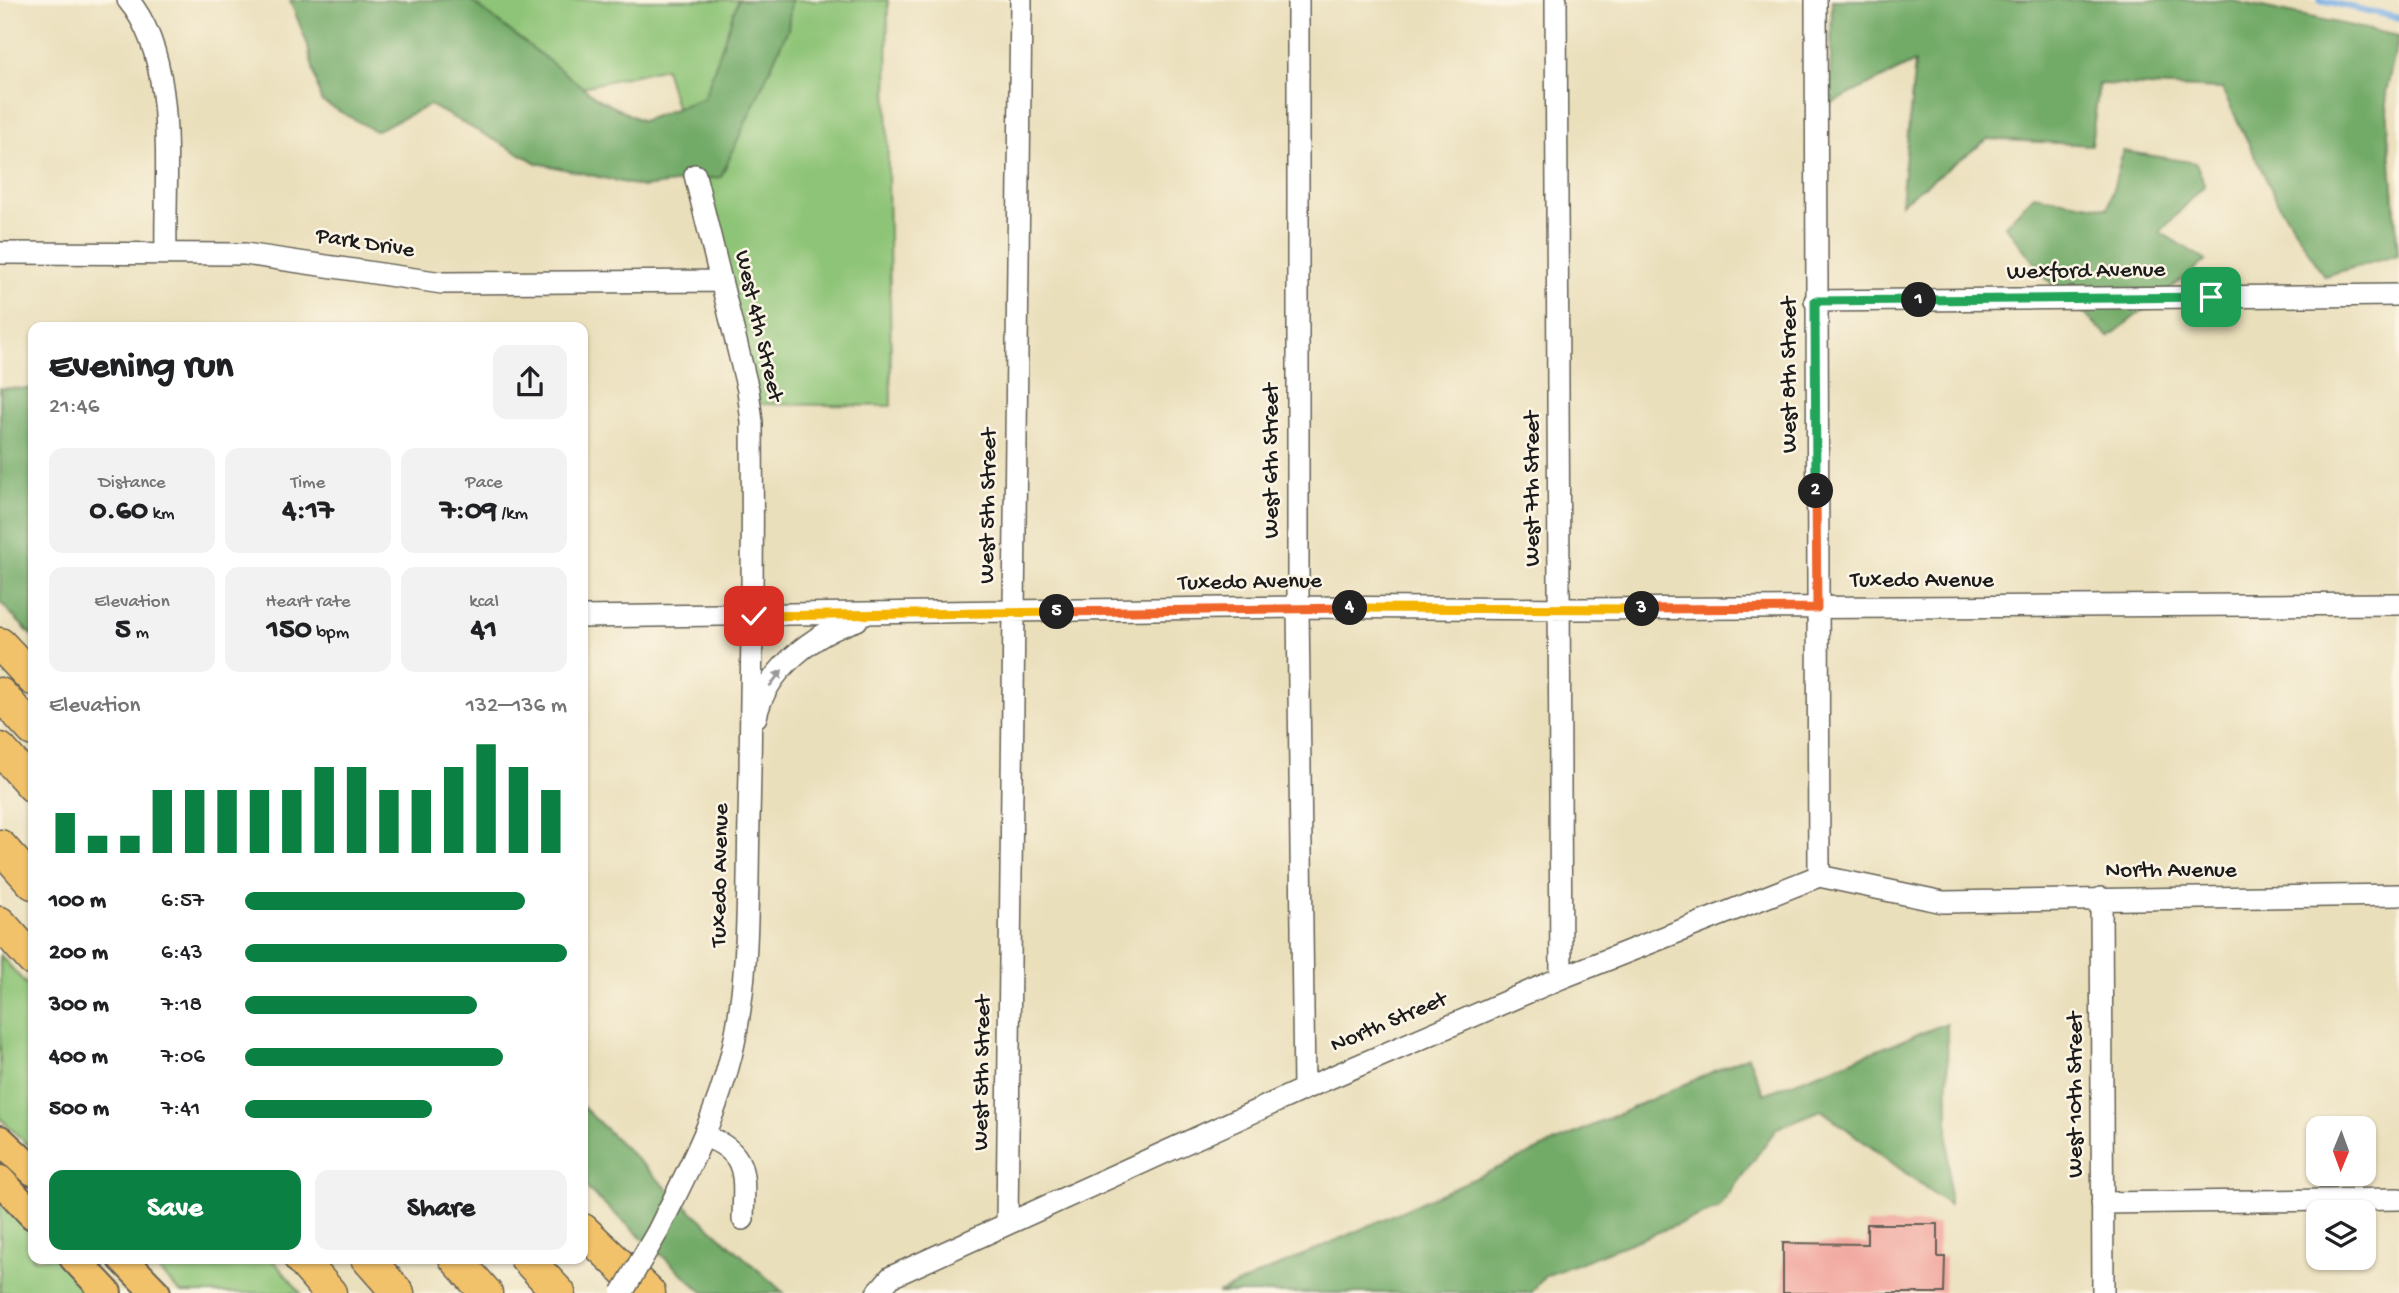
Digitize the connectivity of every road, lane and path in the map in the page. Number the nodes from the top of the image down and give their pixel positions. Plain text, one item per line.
1 (128, 0) edge
2 (1021, 0) edge
3 (1298, 0) edge
4 (1556, 0) edge
5 (1816, 0) edge
6 (695, 175) dead end
7 (166, 251) junction
8 (0, 253) edge
9 (721, 281) junction
10 (2399, 296) edge
11 (1815, 301) junction
12 (2399, 604) edge
13 (1298, 607) junction
14 (1817, 608) junction
15 (1559, 609) junction
16 (1014, 613) junction
17 (881, 615) junction
18 (754, 616) junction
19 (588, 617) edge
20 (0, 644) edge
21 (28, 674) edge
22 (0, 694) edge
23 (28, 725) edge
24 (751, 740) junction
25 (0, 749) edge
26 (28, 780) edge
27 (0, 846) edge
28 (1819, 876) junction
29 (28, 877) edge
30 (2399, 895) edge
31 (2101, 898) junction
32 (0, 923) edge
33 (28, 954) edge
34 (1561, 978) junction
35 (1304, 1089) junction
36 (704, 1136) junction
37 (0, 1140) edge
38 (28, 1166) edge
39 (0, 1180) edge
40 (2399, 1199) edge
41 (2102, 1203) junction
42 (28, 1210) edge
43 (743, 1219) dead end
44 (1007, 1223) junction
45 (588, 1235) edge
46 (80, 1264) edge
47 (128, 1264) edge
48 (305, 1264) edge
49 (372, 1264) edge
50 (460, 1264) edge
51 (532, 1264) edge
52 (107, 1293) edge
53 (156, 1293) edge
54 (330, 1293) edge
55 (398, 1293) edge
56 (486, 1293) edge
57 (559, 1293) edge
58 (622, 1293) edge
59 (649, 1293) edge
60 (877, 1293) edge
61 (2103, 1293) edge

1 - 7 street
2 - 16 street, West 5th Street
3 - 13 street, West 6th Street
4 - 15 street, West 7th Street
5 - 11 street, West 8th Street
6 - 9 street, West 4th Street
7 - 8 street, Park Drive
7 - 9 street, Park Drive
9 - 18 street, West 4th Street
10 - 11 street, Wexford Avenue
11 - 14 street, West 8th Street
12 - 14 street, Tuxedo Avenue
13 - 15 street, Tuxedo Avenue
13 - 16 street, Tuxedo Avenue
13 - 35 street, West 6th Street
14 - 15 street, Tuxedo Avenue
14 - 28 street, West 8th Street
15 - 34 street, West 7th Street
16 - 17 street, Tuxedo Avenue
16 - 44 street, West 5th Street
17 - 18 street, Tuxedo Avenue
24 -> 17 street
18 - 19 street
18 - 24 street, Tuxedo Avenue
20 - 21 highway
22 - 23 highway
24 - 36 street, Tuxedo Avenue
25 - 26 highway
27 - 29 highway
28 - 31 street, North Avenue
28 - 34 street, North Street
30 - 31 street, North Avenue
31 - 41 street, West 10th Street
32 - 33 highway
34 - 35 street, North Street
35 - 44 street, North Street
36 - 43 street
36 - 58 street, Tuxedo Avenue, bridge
37 - 38 main road
39 - 42 main road
40 - 41 street
41 - 61 street, West 10th Street
44 - 60 street, North Street
45 - 59 highway
46 - 52 main road
47 - 53 main road
48 - 54 highway
49 - 55 highway
50 - 56 highway
51 - 57 highway

